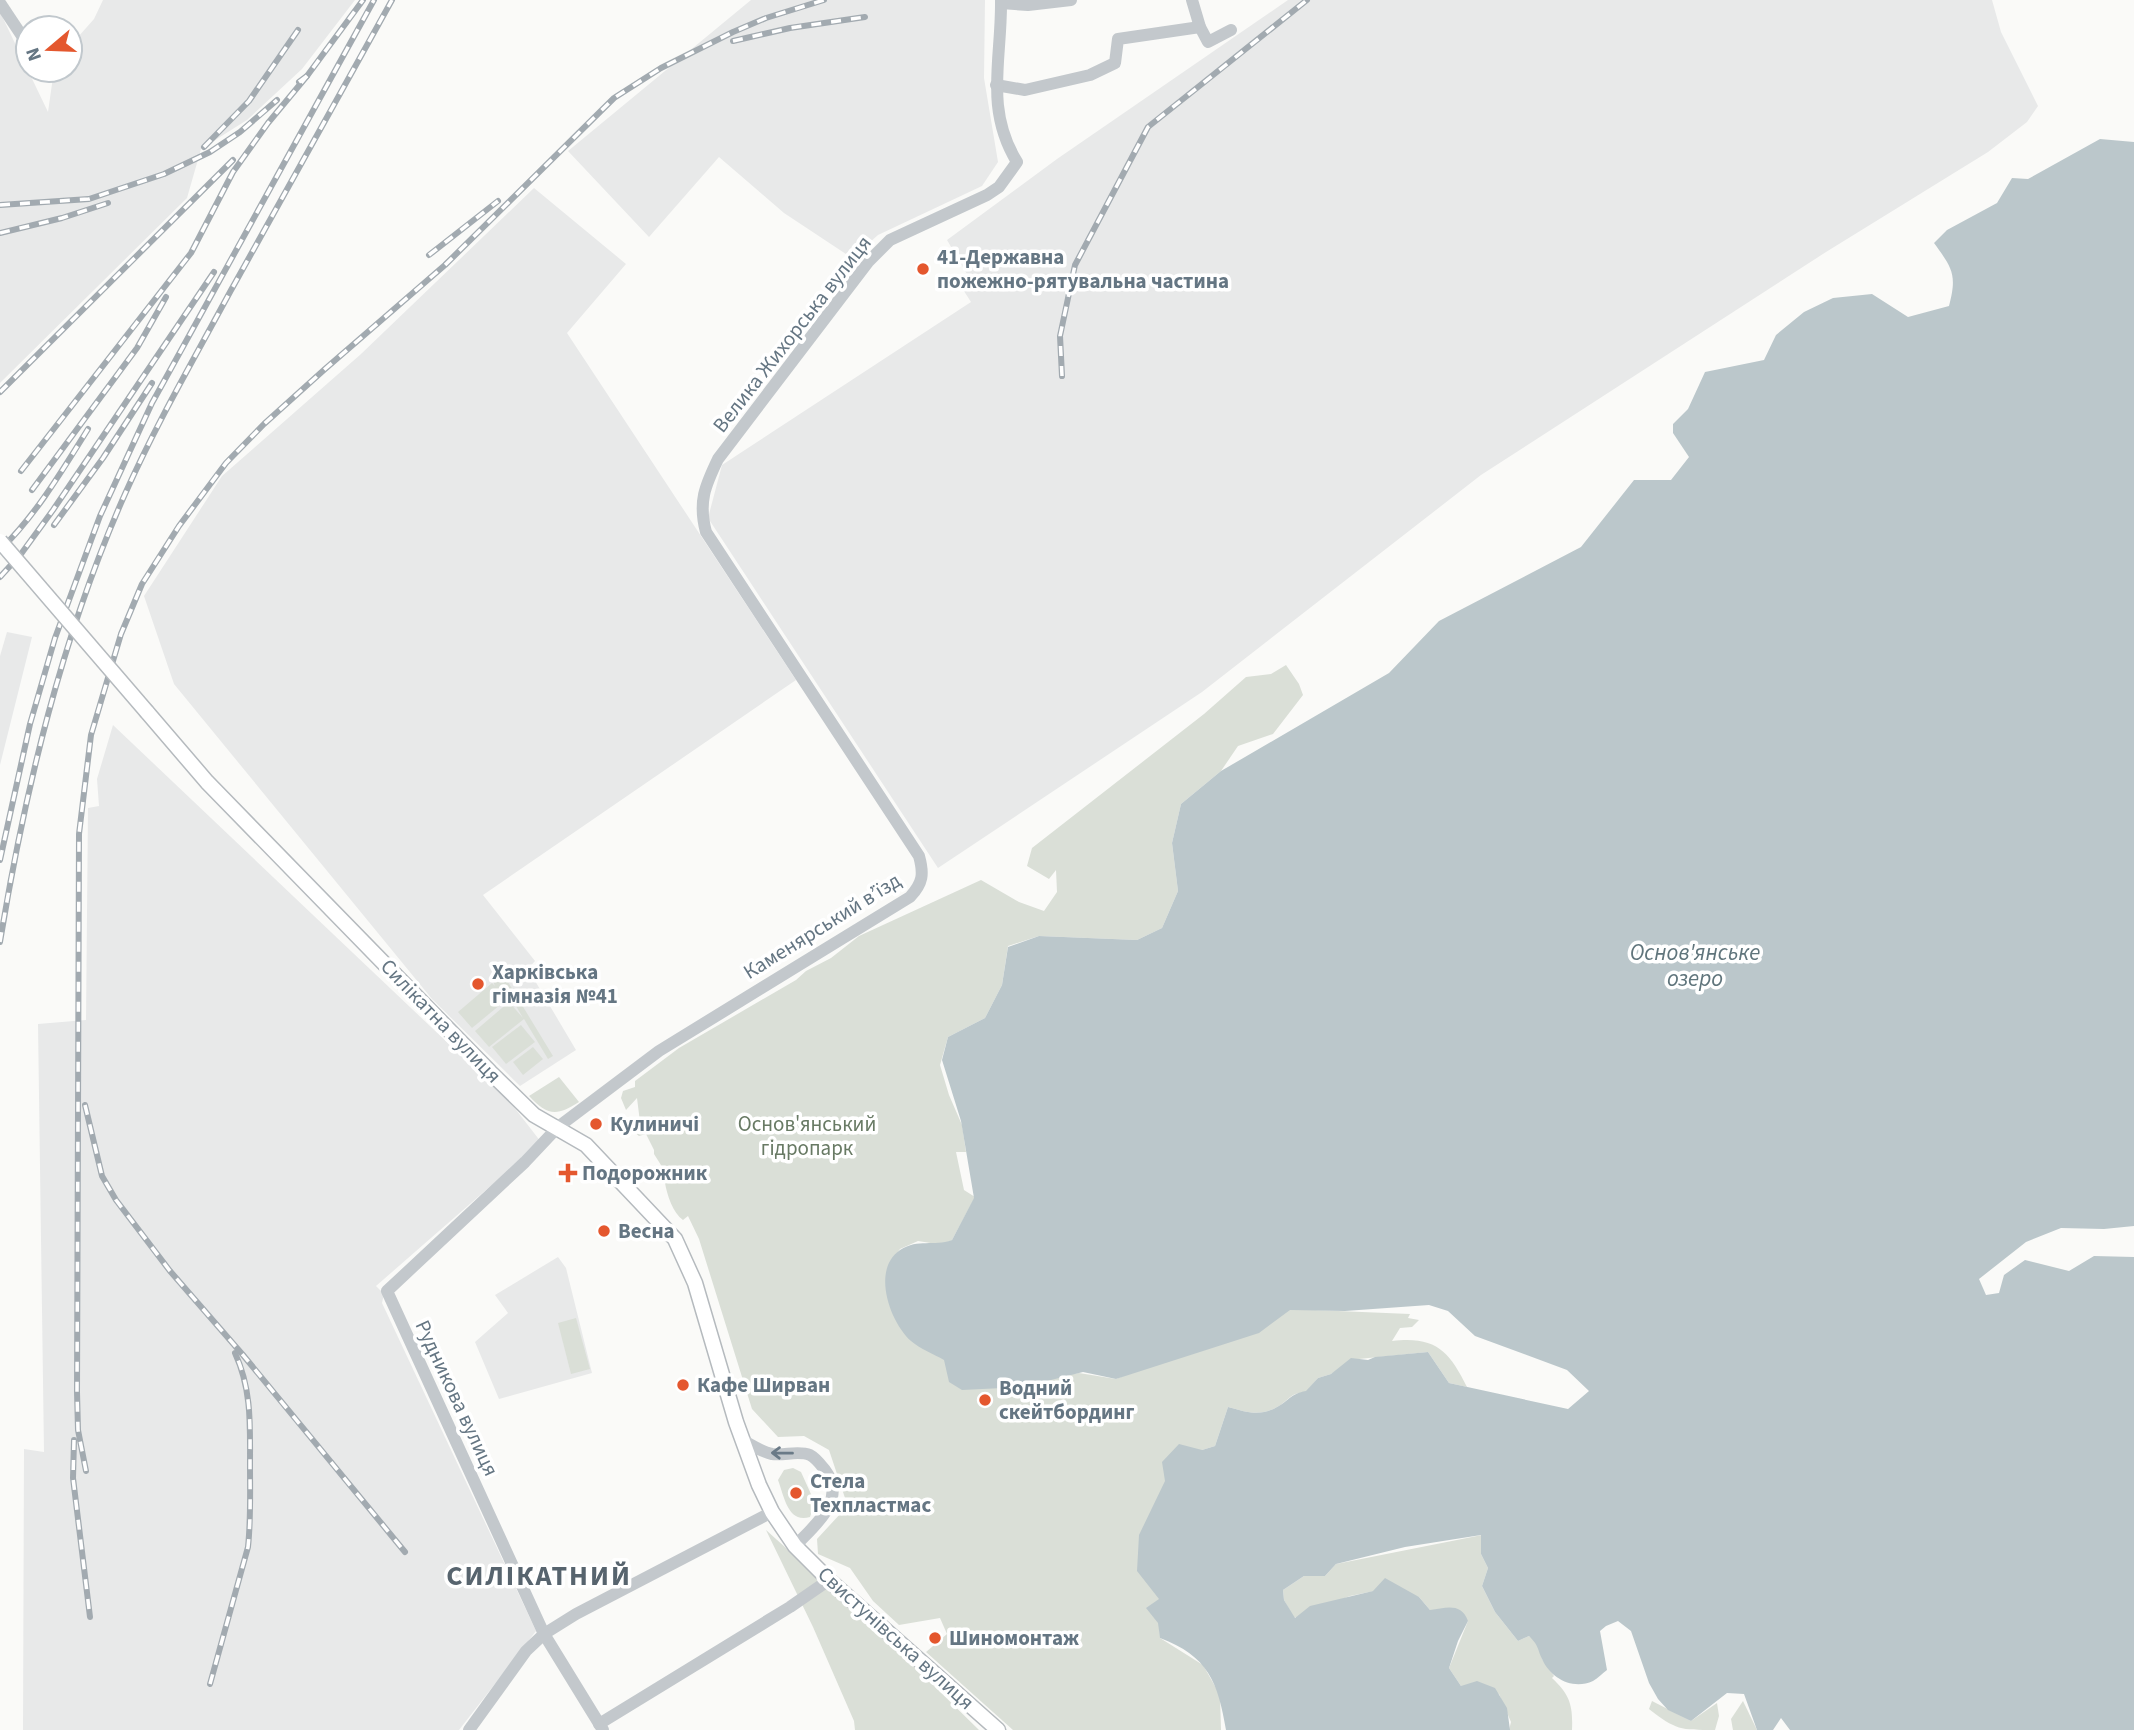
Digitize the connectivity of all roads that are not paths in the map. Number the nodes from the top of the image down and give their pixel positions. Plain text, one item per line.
1 (1071, 0) edge
2 (1192, 0) edge
3 (1001, 1) edge
4 (0, 3) edge
5 (14, 24) edge
6 (1200, 27) junction
7 (1231, 30) dead end
8 (996, 85) junction
9 (701, 513) joint
10 (0, 541) edge
11 (558, 1128) junction
12 (742, 1440) junction
13 (772, 1512) junction
14 (795, 1546) junction
15 (829, 1580) junction
16 (544, 1634) junction
17 (601, 1727) edge
18 (471, 1729) edge
19 (998, 1730) edge

1 - 3 street
2 - 6 street
3 - 8 street
4 - 5 street
6 - 7 street
6 - 8 street
8 - 9 street, Велика Жихорська вулиця
9 - 11 street, Каменярський в’їзд
10 - 11 main road, Силікатна вулиця, bridge
11 - 12 main road, Силікатна вулиця
11 - 16 street, Рудникова вулиця
12 - 13 main road, Силікатна вулиця
14 -> 12 street
13 - 14 main road, Силікатна вулиця
13 - 16 street
14 - 15 main road, Свистунівська вулиця
15 - 17 street
15 - 19 main road, Свистунівська вулиця
16 - 17 street, Рудникова вулиця
16 - 18 street

